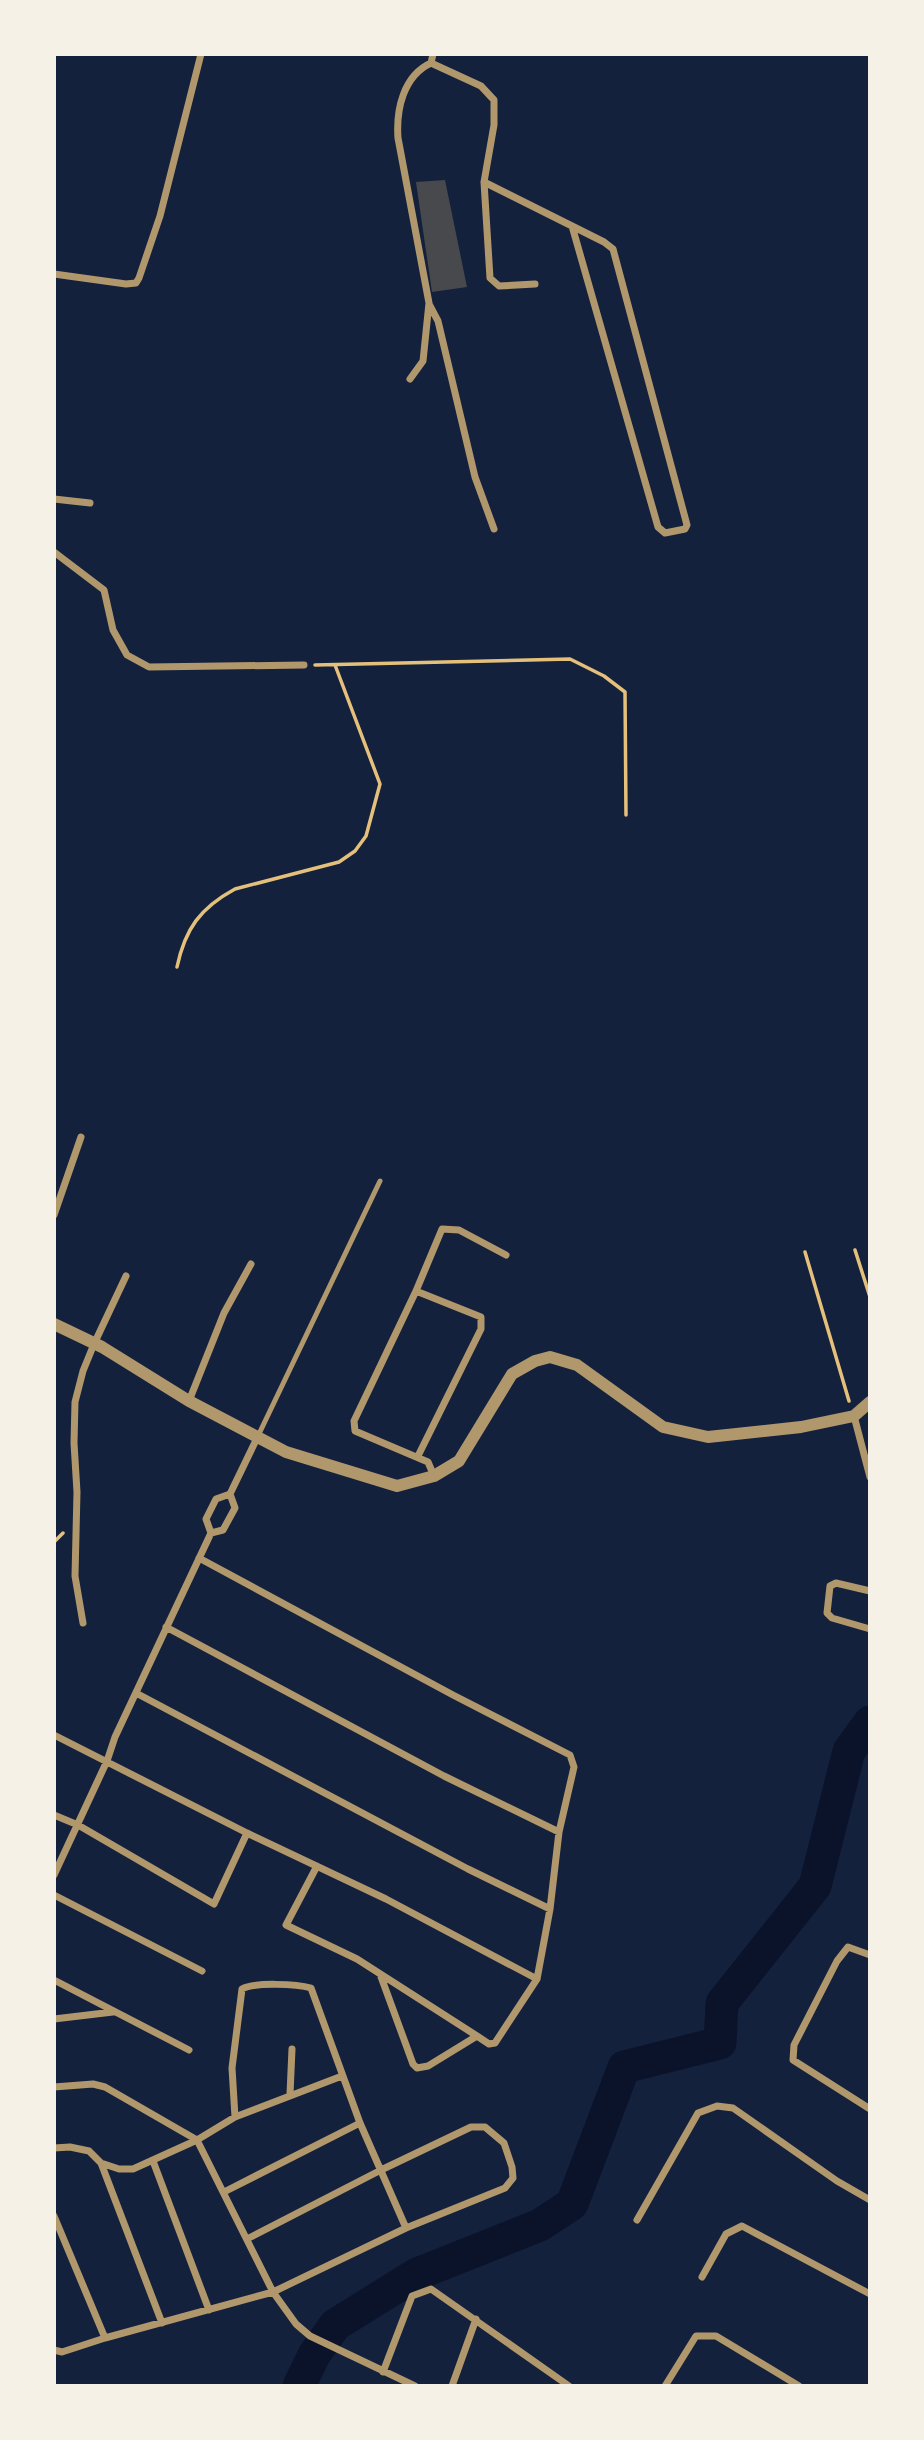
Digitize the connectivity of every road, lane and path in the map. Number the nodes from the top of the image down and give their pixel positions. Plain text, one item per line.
1 (201, 54) edge
2 (433, 54) edge
3 (431, 63) junction
4 (484, 182) junction
5 (572, 226) junction
6 (54, 274) edge
7 (535, 284) dead end
8 (429, 303) junction
9 (410, 379) dead end
10 (54, 499) edge
11 (90, 503) dead end
12 (494, 529) dead end
13 (54, 552) edge
14 (335, 665) junction
15 (304, 666) joint
16 (626, 815) dead end
17 (177, 967) dead end
18 (81, 1137) dead end
19 (380, 1181) dead end
20 (54, 1215) edge
21 (855, 1250) dead end
22 (804, 1252) dead end
23 (506, 1255) dead end
24 (251, 1264) dead end
25 (126, 1276) dead end
26 (416, 1291) junction
27 (870, 1297) edge
28 (54, 1324) edge
29 (94, 1343) junction
30 (189, 1401) junction
31 (870, 1402) edge
32 (854, 1416) junction
33 (258, 1436) junction
34 (418, 1456) junction
35 (435, 1476) junction
36 (870, 1477) edge
37 (229, 1494) junction
38 (211, 1533) junction
39 (200, 1558) junction
40 (870, 1591) edge
41 (83, 1623) dead end
42 (166, 1627) junction
43 (870, 1629) edge
44 (136, 1693) junction
45 (54, 1735) edge
46 (107, 1761) junction
47 (54, 1815) edge
48 (78, 1825) junction
49 (559, 1832) junction
50 (247, 1833) junction
51 (317, 1866) junction
52 (54, 1875) edge
53 (54, 1895) edge
54 (550, 1909) junction
55 (870, 1955) edge
56 (202, 1971) dead end
57 (380, 1974) junction
58 (537, 1979) junction
59 (54, 1980) edge
60 (114, 2012) junction
61 (54, 2020) edge
62 (477, 2036) junction
63 (292, 2049) dead end
64 (189, 2050) dead end
65 (342, 2076) junction
66 (54, 2087) edge
67 (290, 2094) junction
68 (870, 2109) edge
69 (235, 2117) junction
70 (360, 2123) junction
71 (197, 2140) junction
72 (54, 2148) edge
73 (153, 2161) junction
74 (101, 2163) junction
75 (381, 2170) junction
76 (225, 2192) junction
77 (870, 2200) edge
78 (54, 2216) edge
79 (636, 2220) dead end
80 (406, 2228) junction
81 (247, 2239) junction
82 (702, 2277) dead end
83 (273, 2292) junction
84 (870, 2294) edge
85 (209, 2310) junction
86 (476, 2319) junction
87 (162, 2323) junction
88 (105, 2338) junction
89 (54, 2350) edge
90 (383, 2372) junction
91 (410, 2385) edge
92 (452, 2386) edge
93 (569, 2386) edge
94 (665, 2386) edge
95 (799, 2386) edge

1 - 6 street
2 - 3 street
3 - 4 street
3 - 8 street
4 - 5 street
4 - 7 street
5 - 5 street
8 - 9 street
8 - 12 street
10 - 11 street
13 - 15 street
14 - 15 path
14 - 16 path
14 - 17 path
18 - 20 street
19 - 33 lane
21 - 27 path
22 - 32 path
23 - 26 street
24 - 30 street
25 - 29 street
26 - 34 street
26 - 34 street
28 - 29 street
29 - 30 street
29 - 41 street
30 - 33 street
31 - 32 street
32 - 35 street
32 - 36 street
33 - 35 street
33 - 37 street
34 - 35 street
37 - 38 street
37 - 38 street
38 - 39 street
39 - 42 street
39 - 49 street
40 - 43 street
42 - 44 street
42 - 49 street
44 - 46 street
44 - 54 street
45 - 46 street
46 - 48 street
46 - 50 street
47 - 48 street
48 - 50 street
48 - 52 street
49 - 54 street
50 - 51 street
51 - 57 street
51 - 58 street
53 - 56 street
54 - 58 street
55 - 68 street
57 - 62 street
57 - 62 street
58 - 62 street
59 - 60 street
60 - 61 street
60 - 64 street
63 - 67 street
65 - 67 street
65 - 69 street
65 - 70 street
66 - 71 street
67 - 69 street
69 - 71 street
70 - 75 street
70 - 76 street
71 - 73 street
71 - 76 street
72 - 74 street
73 - 74 street
73 - 85 street
74 - 87 street
75 - 80 street
75 - 80 street
75 - 81 street
76 - 81 street
77 - 79 street
78 - 88 street
80 - 83 street
81 - 83 street
82 - 84 street
83 - 85 street
83 - 90 street
85 - 87 street
86 - 90 street
86 - 92 street
86 - 93 street
87 - 88 street
88 - 89 street
90 - 91 street
94 - 95 street

